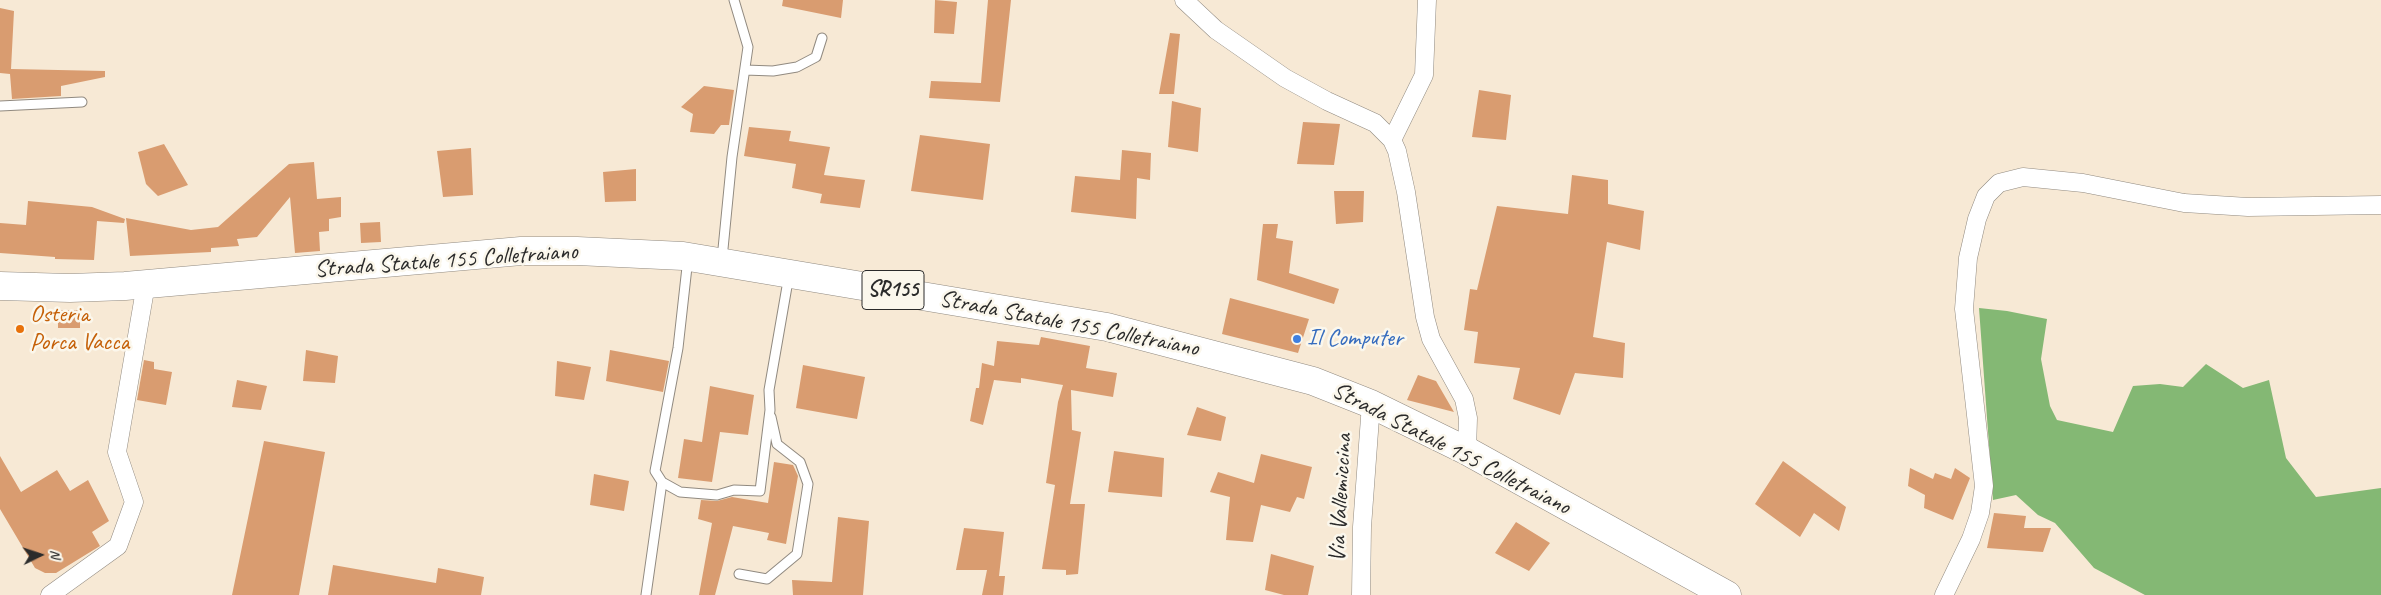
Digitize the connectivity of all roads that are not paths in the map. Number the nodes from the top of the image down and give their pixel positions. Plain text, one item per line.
1 (734, 0) edge
2 (1184, 0) edge
3 (1427, 0) edge
4 (822, 38) dead end
5 (745, 70) junction
6 (82, 102) dead end
7 (0, 106) edge
8 (1392, 140) junction
9 (2381, 205) edge
10 (688, 257) junction
11 (721, 262) junction
12 (790, 273) junction
13 (146, 284) junction
14 (0, 286) edge
15 (1370, 404) junction
16 (770, 410) junction
17 (1467, 452) junction
18 (662, 482) junction
19 (739, 574) dead end
20 (58, 594) edge
21 (646, 595) edge
22 (1361, 595) edge
23 (1728, 595) edge
24 (1944, 595) edge

1 - 5 lane
2 - 8 street
3 - 8 street
4 - 5 lane
5 - 11 lane
6 - 7 lane
8 - 17 street
9 - 24 street
10 - 11 main road, Strada Statale 155 Colletraiano / SR155
10 - 13 main road, Strada Statale 155 Colletraiano / SR155
10 - 18 lane
11 - 12 main road, Strada Statale 155 Colletraiano / SR155
12 - 15 main road, Strada Statale 155 Colletraiano / SR155
12 - 16 lane
13 - 14 main road, Strada Statale 155 Colletraiano / SR155
13 - 20 street
15 - 17 main road, Strada Statale 155 Colletraiano / SR155
15 - 22 street, Via Vallemiccina
16 - 18 lane
16 - 19 lane
17 - 23 main road, Strada Statale 155 Colletraiano / SR155
18 - 21 lane

